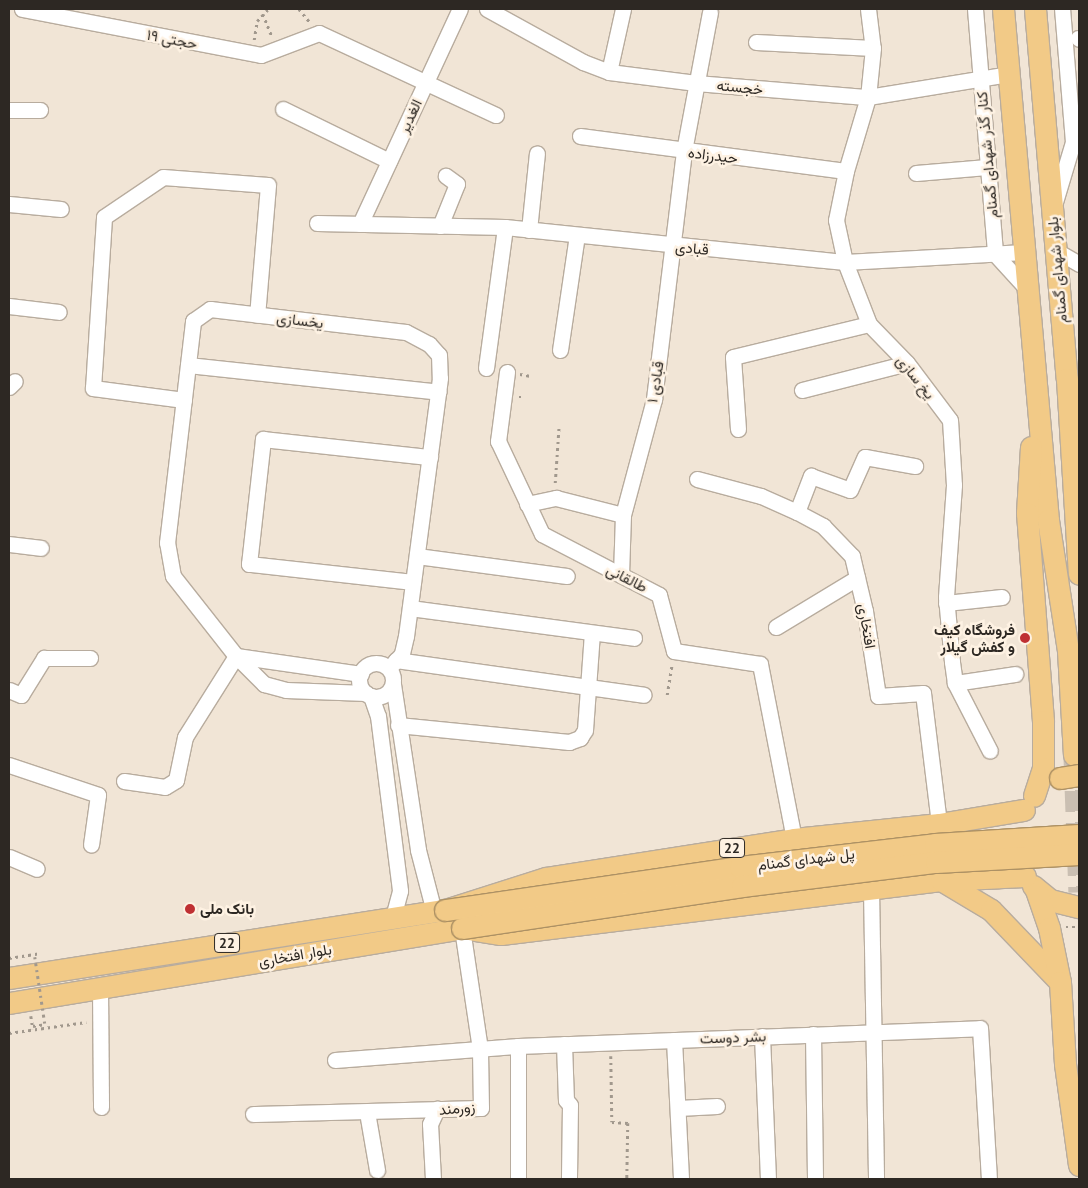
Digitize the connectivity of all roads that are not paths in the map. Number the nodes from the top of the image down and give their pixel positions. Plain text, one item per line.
1 (22, 9) edge
2 (460, 9) edge
3 (487, 9) edge
4 (623, 9) edge
5 (868, 9) edge
6 (975, 9) edge
7 (1003, 9) edge
8 (1035, 9) edge
9 (1062, 9) edge
10 (710, 12) dead end
11 (756, 42) dead end
12 (873, 48) junction
13 (609, 72) junction
14 (1008, 74) junction
15 (980, 78) junction
16 (426, 82) junction
17 (696, 83) junction
18 (868, 97) junction
19 (283, 109) dead end
20 (9, 110) edge
21 (40, 110) dead end
22 (496, 114) dead end
23 (580, 136) dead end
24 (1076, 141) edge
25 (1046, 143) junction
26 (684, 151) junction
27 (537, 153) dead end
28 (389, 161) junction
29 (987, 167) junction
30 (846, 171) junction
31 (916, 173) dead end
32 (446, 176) dead end
33 (9, 204) edge
34 (61, 209) dead end
35 (1052, 213) junction
36 (318, 223) dead end
37 (360, 224) junction
38 (440, 226) junction
39 (504, 227) junction
40 (529, 230) junction
41 (577, 235) junction
42 (673, 247) junction
43 (1055, 250) junction
44 (1024, 252) junction
45 (995, 254) junction
46 (845, 262) junction
47 (1079, 264) edge
48 (1027, 289) junction
49 (9, 306) edge
50 (59, 312) dead end
51 (256, 315) junction
52 (869, 324) junction
53 (560, 350) dead end
54 (907, 364) junction
55 (188, 365) junction
56 (486, 368) dead end
57 (507, 372) dead end
58 (1067, 379) junction
59 (1036, 382) junction
60 (802, 390) dead end
61 (438, 392) junction
62 (184, 400) junction
63 (738, 429) dead end
64 (1079, 433) edge
65 (430, 457) junction
66 (915, 466) dead end
67 (697, 479) dead end
68 (527, 504) junction
69 (797, 512) junction
70 (623, 515) junction
71 (9, 544) edge
72 (42, 548) dead end
73 (417, 556) junction
74 (1079, 574) edge
75 (620, 575) junction
76 (567, 576) dead end
77 (857, 578) junction
78 (414, 582) junction
79 (1002, 597) dead end
80 (946, 603) junction
81 (410, 608) junction
82 (776, 626) dead end
83 (592, 633) junction
84 (634, 638) dead end
85 (236, 656) junction
86 (90, 658) dead end
87 (392, 664) junction
88 (361, 674) junction
89 (1014, 674) dead end
90 (955, 683) junction
91 (393, 684) junction
92 (588, 687) junction
93 (9, 690) edge
94 (368, 695) junction
95 (644, 695) dead end
96 (398, 725) junction
97 (990, 752) dead end
98 (1074, 755) tunnel mouth
99 (9, 765) edge
100 (1070, 777) edge
101 (406, 780) junction
102 (124, 781) dead end
103 (386, 783) junction
104 (1029, 803) junction
105 (939, 824) junction
106 (1079, 835) edge
107 (822, 836) junction
108 (794, 839) junction
109 (91, 845) dead end
110 (1079, 854) edge
111 (9, 857) edge
112 (37, 869) dead end
113 (941, 880) junction
114 (1031, 883) junction
115 (871, 889) junction
116 (819, 896) junction
117 (1073, 906) edge
118 (440, 911) junction
119 (393, 918) junction
120 (462, 928) junction
121 (9, 978) edge
122 (1060, 982) junction
123 (100, 988) junction
124 (9, 1002) edge
125 (876, 1032) junction
126 (813, 1034) junction
127 (762, 1036) junction
128 (674, 1040) junction
129 (564, 1044) junction
130 (518, 1046) junction
131 (480, 1049) junction
132 (335, 1060) dead end
133 (717, 1106) dead end
134 (101, 1107) dead end
135 (678, 1108) junction
136 (437, 1109) junction
137 (367, 1112) junction
138 (253, 1114) dead end
139 (1079, 1164) edge
140 (377, 1170) dead end
141 (433, 1179) edge
142 (518, 1179) edge
143 (569, 1179) edge
144 (681, 1179) edge
145 (768, 1179) edge
146 (815, 1179) edge
147 (876, 1179) edge
148 (989, 1179) edge

1 - 16 street, حجتی ۱۹
2 - 16 street, الغدیر
3 - 13 street, خجسته
4 - 13 street
5 - 12 street, یخ سازی
6 - 15 street, کنار گذر شهدای گمنام
7 - 14 highway, بلوار شهدای گمنام
8 - 25 highway, بلوار شهدای گمنام
9 - 24 street
10 - 17 street, قبادی ۱
11 - 12 street
12 - 18 street, یخ سازی
13 - 17 street, خجسته
14 - 15 street, خجسته
14 - 44 highway, بلوار شهدای گمنام
15 - 18 street, خجسته
15 - 29 street, کنار گذر شهدای گمنام
16 - 22 street
16 - 28 street, الغدیر
17 - 18 street, خجسته
17 - 26 street, قبادی ۱
18 - 30 street, یخ سازی
19 - 28 street
20 - 21 street
23 - 26 street, حیدرزاده
24 - 25 street
24 - 35 street
25 - 35 highway, بلوار شهدای گمنام
26 - 30 street, حیدرزاده
26 - 42 street, قبادی ۱
27 - 40 street
28 - 37 street, الغدیر
29 - 31 street
29 - 45 street, کنار گذر شهدای گمنام
30 - 46 street, یخ سازی
32 - 38 street
33 - 34 street
35 - 43 highway, بلوار شهدای گمنام
36 - 37 street, قبادی
37 - 38 street, قبادی
38 - 39 street, قبادی
39 - 40 street, قبادی
39 - 56 street
40 - 41 street, قبادی
41 - 42 street, قبادی
41 - 53 street
42 - 46 street, قبادی
42 - 70 street, قبادی ۱
43 - 47 street
43 - 58 highway, بلوار شهدای گمنام
44 - 45 street, قبادی
44 - 48 highway, بلوار شهدای گمنام
45 - 46 street, قبادی
45 - 48 street
46 - 52 street, یخ سازی
48 - 59 highway, بلوار شهدای گمنام
49 - 50 street
51 - 55 street, یخسازی
51 - 61 street, یخسازی
51 - 62 street
52 - 54 street, یخ سازی
52 - 63 street
54 - 60 street
54 - 80 street, یخ سازی
55 - 61 street
55 - 62 street, یخسازی
57 - 68 street, طالقانی
58 - 64 highway
58 - 74 highway, بلوار شهدای گمنام
59 - 98 highway, بلوار شهدای گمنام
59 - 104 highway
61 - 65 street, یخسازی
62 - 85 street, یخسازی
65 - 73 street, یخسازی
65 - 78 street
66 - 69 street
67 - 69 street, افتخاری
68 - 70 street
68 - 75 street, طالقانی
69 - 77 street, افتخاری
70 - 75 street, قبادی ۱
71 - 72 street
73 - 76 street
73 - 78 street, یخسازی
75 - 108 street, طالقانی
77 - 82 street
77 - 105 street, افتخاری
78 - 81 street, یخسازی
79 - 80 street
80 - 90 street, یخ سازی
81 - 83 street
81 - 87 street, یخسازی
83 - 84 street
83 - 92 street
85 - 88 street
85 - 94 street, یخسازی
85 - 102 street
86 - 93 street
87 - 88 street
87 - 91 street
87 - 92 street
88 - 94 street
89 - 90 street
90 - 97 street, یخ سازی
91 - 94 street
91 - 96 street
92 - 95 street
92 - 96 street
94 - 103 street
96 - 101 street
99 - 109 street
100 - 104 highway, 22
101 - 103 street
101 - 118 street
103 - 119 street
104 - 105 highway, 22
104 - 114 highway
105 - 107 highway, 22
105 - 113 highway
106 - 118 highway, پل شهدای گمنام, bridge
107 - 108 highway, 22
107 - 116 highway
108 - 118 highway, 22
110 - 120 highway, پل شهدای گمنام, bridge
111 - 112 street
113 - 114 highway, 22
113 - 115 highway, 22
113 - 122 highway
114 - 117 highway, 22
114 - 122 highway
115 - 116 highway, 22
115 - 125 street
116 - 120 highway, 22
118 - 119 highway, بلوار افتخاری / 22
119 - 121 highway, بلوار افتخاری / 22
120 - 123 highway, بلوار افتخاری / 22
120 - 131 street, زورمند
122 - 139 highway
123 - 124 highway, بلوار افتخاری / 22
123 - 134 street
125 - 126 street, بشر دوست
125 - 147 street
125 - 148 street, بشر دوست
126 - 127 street, بشر دوست
126 - 146 street
127 - 128 street, بشر دوست
127 - 145 street
128 - 129 street, بشر دوست
128 - 135 street
129 - 130 street, بشر دوست
129 - 143 street
130 - 131 street, بشر دوست
130 - 142 street
131 - 132 street, بشر دوست
131 - 136 street, زورمند
133 - 135 street
135 - 144 street
136 - 137 street, زورمند
136 - 141 street
137 - 138 street, زورمند
137 - 140 street

